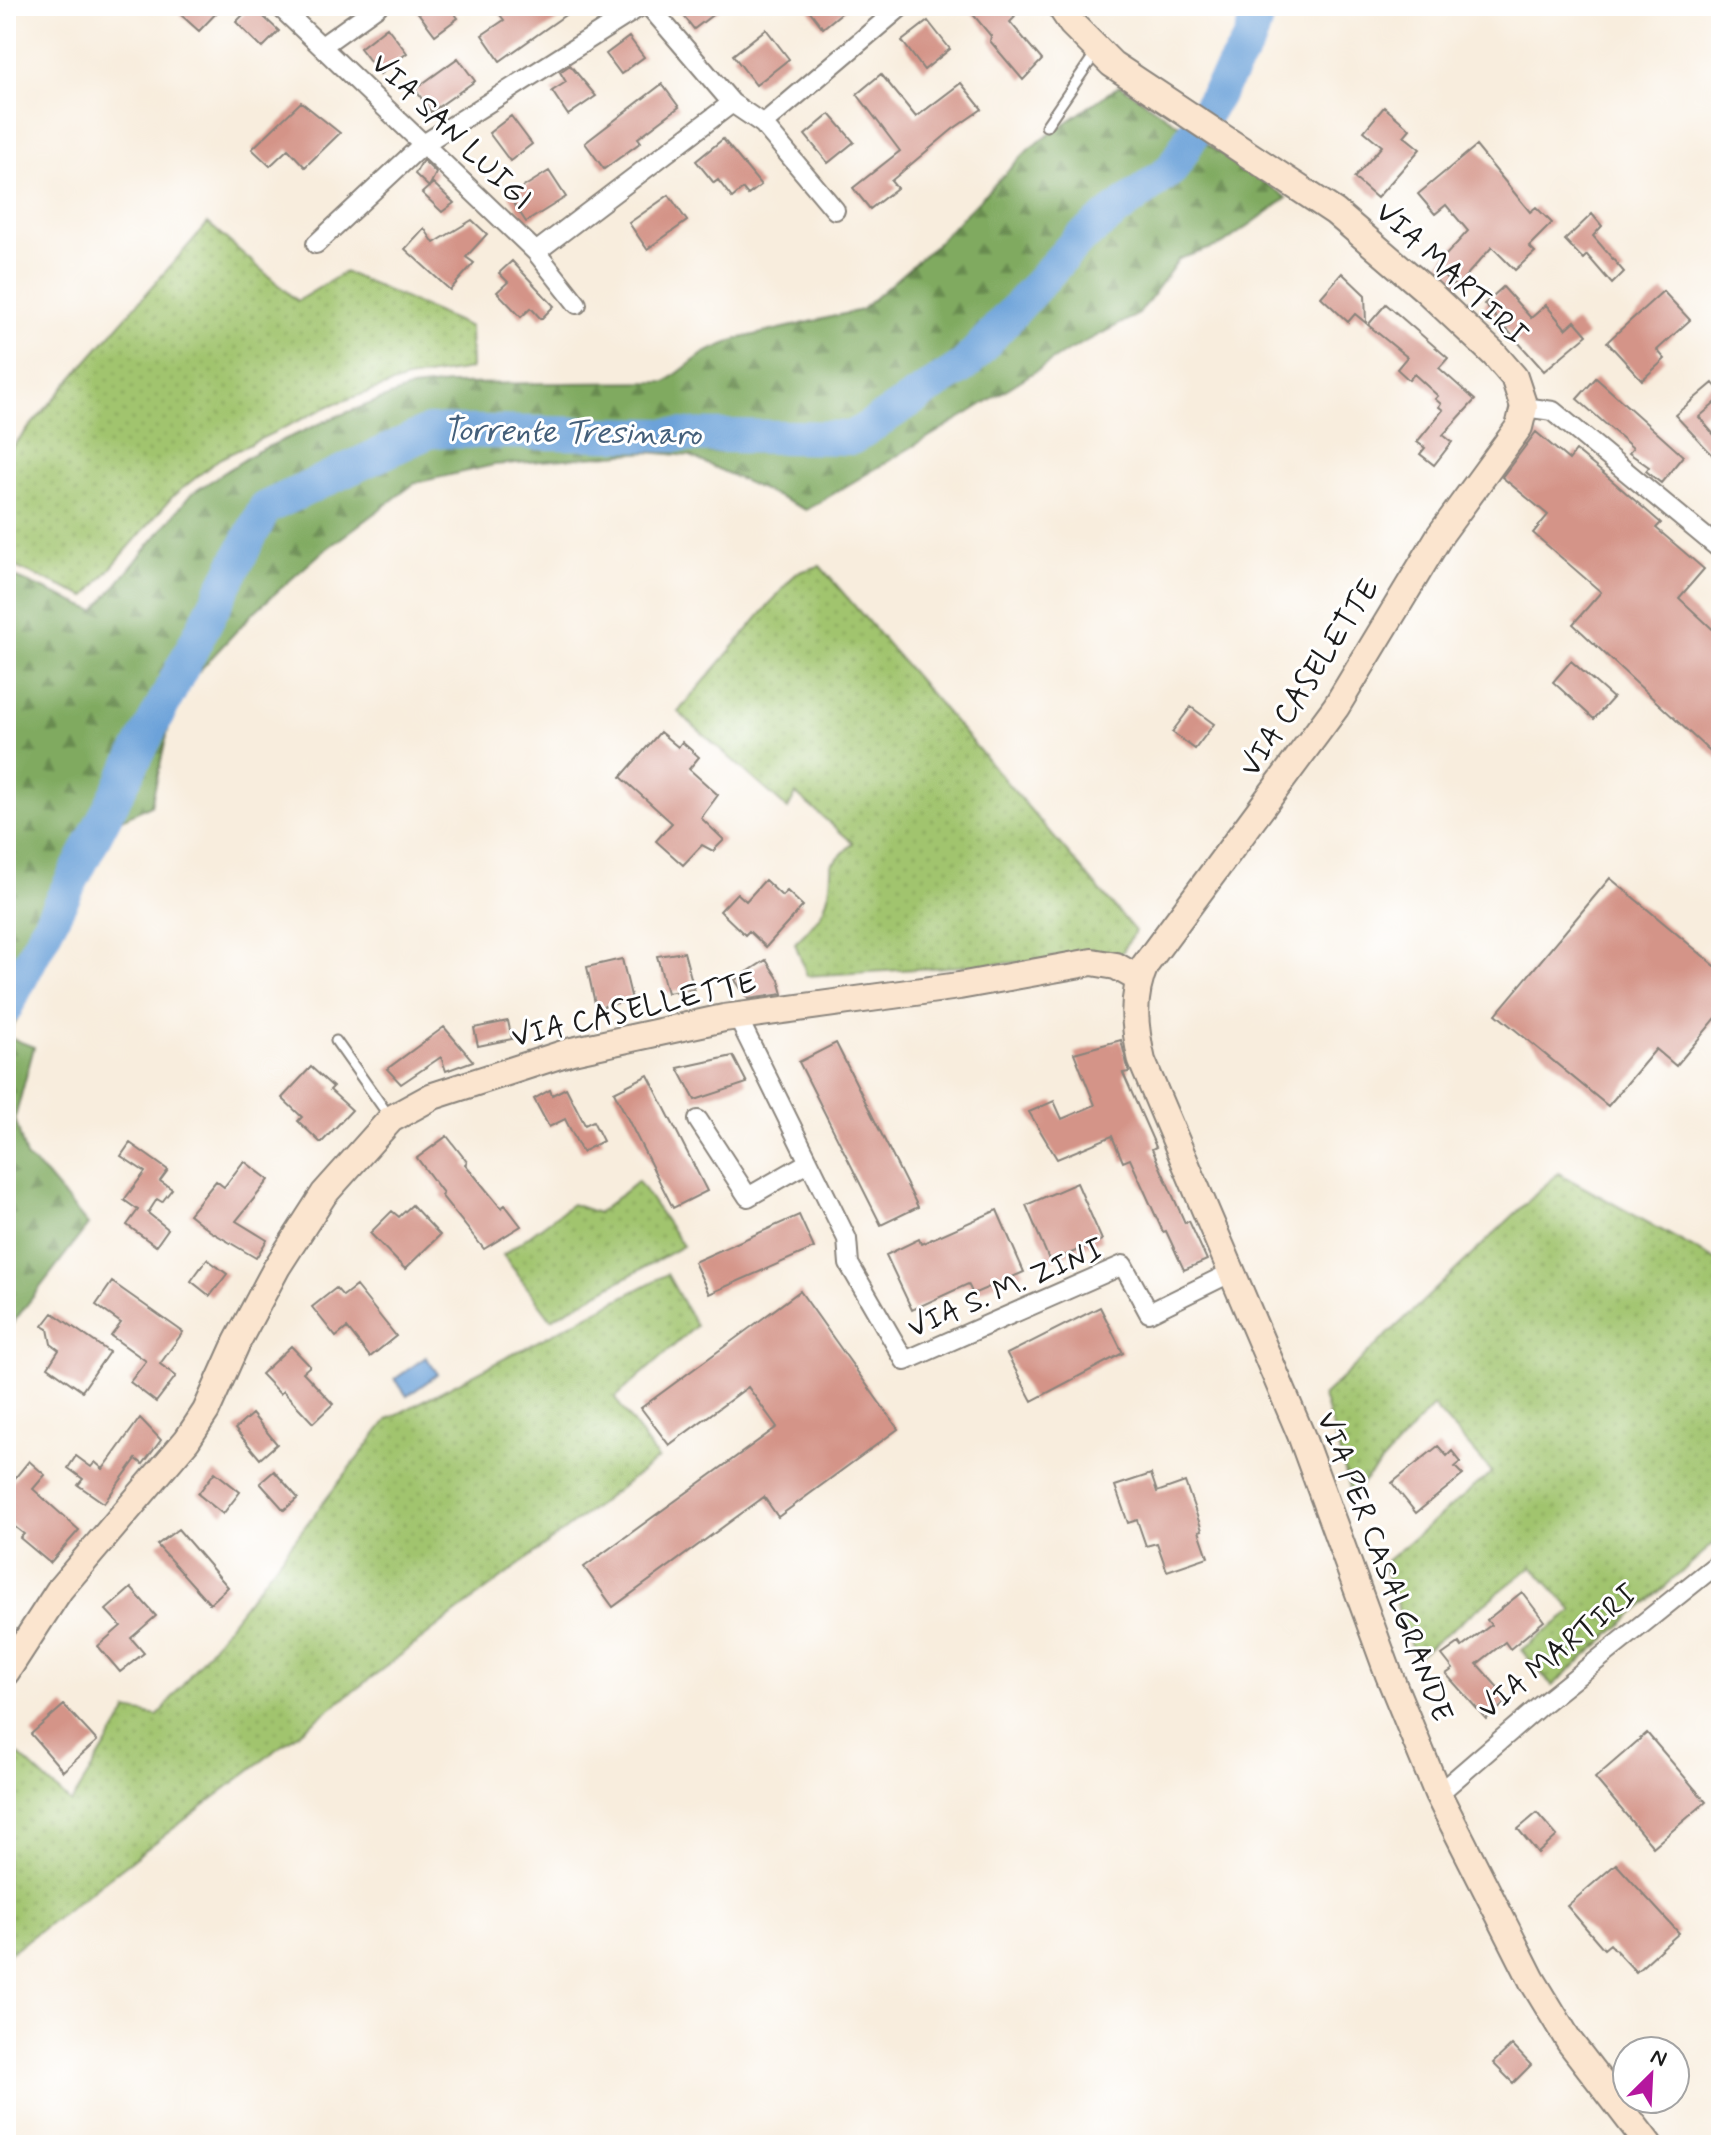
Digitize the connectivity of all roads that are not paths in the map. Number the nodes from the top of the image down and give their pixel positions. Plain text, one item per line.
1 (279, 6) edge
2 (378, 6) edge
3 (641, 6) edge
4 (649, 6) edge
5 (902, 6) edge
6 (1060, 6) edge
7 (322, 46) junction
8 (1105, 57) junction
9 (732, 103) junction
10 (763, 124) junction
11 (1046, 126) dead end
12 (422, 145) junction
13 (835, 210) dead end
14 (316, 244) dead end
15 (536, 252) junction
16 (577, 304) dead end
17 (1524, 407) junction
18 (1721, 550) edge
19 (1139, 979) junction
20 (737, 1016) junction
21 (336, 1041) dead end
22 (391, 1119) junction
23 (698, 1120) dead end
24 (809, 1162) junction
25 (1220, 1278) dead end
26 (1721, 1561) edge
27 (6, 1672) edge
28 (1438, 1794) junction
29 (1649, 2145) edge

1 - 7 street, VIA SAN LUIGI
2 - 7 street
3 - 12 street
4 - 9 street
5 - 10 street
6 - 8 street, VIA MARTIRI
7 - 12 street, VIA SAN LUIGI
8 - 11 lane
8 - 17 street, VIA MARTIRI
9 - 10 street
9 - 15 street
10 - 13 street
12 - 14 street
12 - 15 street, VIA SAN LUIGI
15 - 16 street, VIA SAN LUIGI
17 - 18 street
17 - 19 street, VIA CASELETTE
19 - 20 street, VIA CASELLETTE
19 - 28 street, VIA PER CASALGRANDE
20 - 22 street, VIA CASELLETTE
20 - 24 street, VIA S. M. ZINI
21 - 22 lane
22 - 27 street, VIA CASELLETTE
23 - 24 street
24 - 25 street, VIA S. M. ZINI
26 - 28 street, VIA MARTIRI
28 - 29 street, VIA PER CASALGRANDE

